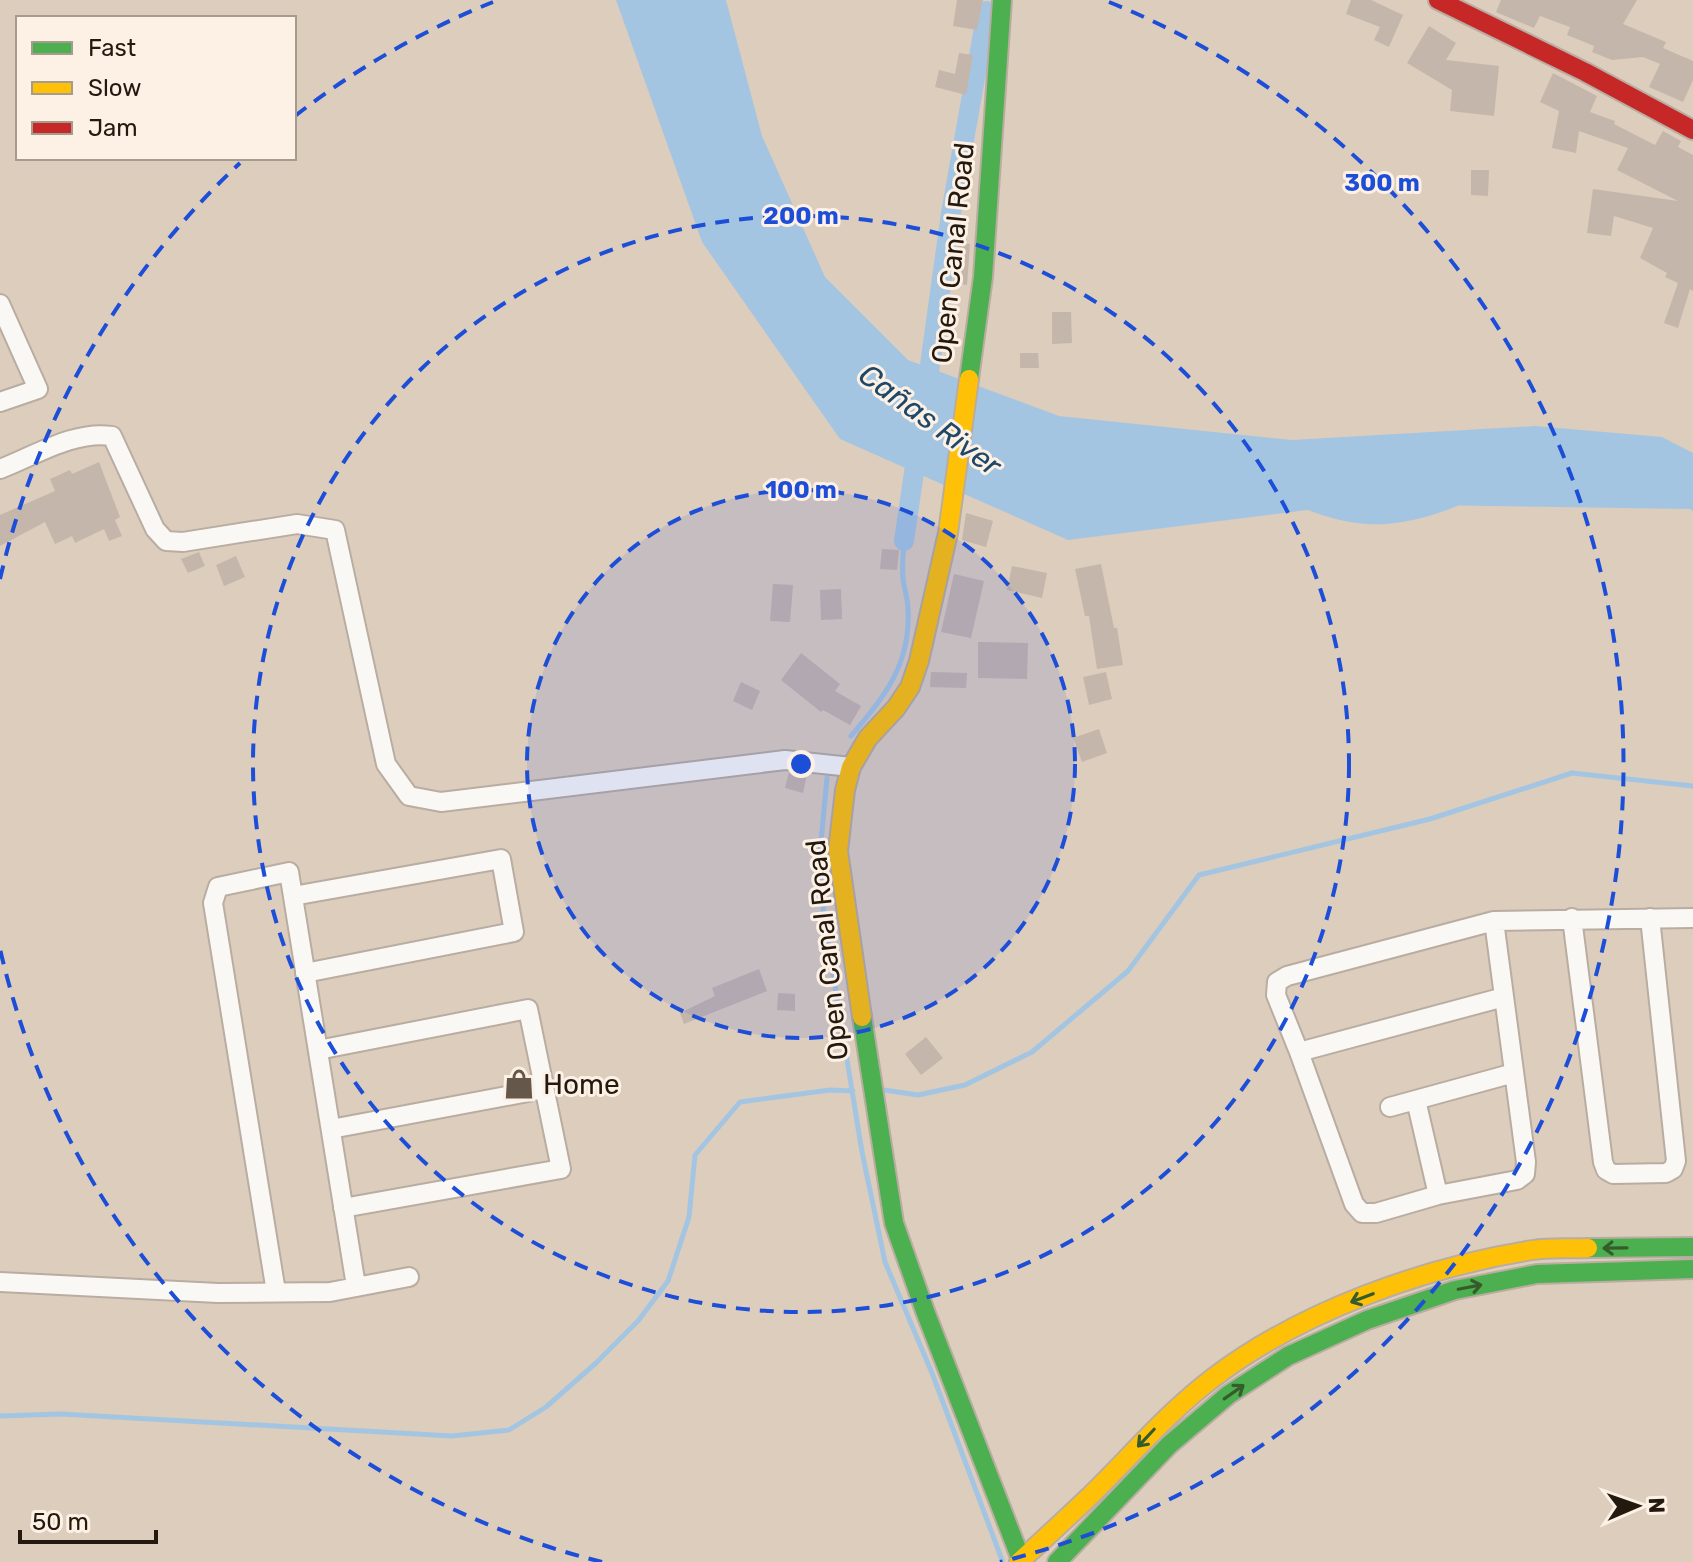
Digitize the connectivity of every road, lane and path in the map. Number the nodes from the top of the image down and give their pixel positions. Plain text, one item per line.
1 (1002, 0) edge
2 (1438, 0) edge
3 (1693, 130) edge
4 (0, 304) edge
5 (0, 402) edge
6 (0, 469) edge
7 (851, 767) junction
8 (293, 896) junction
9 (1572, 918) junction
10 (1650, 918) junction
11 (1693, 918) edge
12 (1494, 921) junction
13 (305, 973) junction
14 (1504, 997) junction
15 (318, 1050) junction
16 (1299, 1052) junction
17 (1514, 1073) junction
18 (544, 1089) junction
19 (1416, 1100) junction
20 (1390, 1107) dead end
21 (331, 1129) junction
22 (1438, 1195) junction
23 (343, 1208) junction
24 (1693, 1247) edge
25 (1693, 1269) edge
26 (409, 1277) dead end
27 (0, 1282) edge
28 (356, 1286) junction
29 (276, 1292) junction
30 (1021, 1561) edge
31 (1057, 1562) edge

1 - 7 street, Open Canal Road
2 - 3 street
4 - 5 street
6 - 7 street
7 - 30 street, Open Canal Road
8 - 13 street
8 - 13 street
8 - 29 street
9 - 10 street
9 - 10 street
9 - 12 street
10 - 11 street
12 - 14 street
12 - 16 street
13 - 15 street
14 - 16 street
14 - 17 street
15 - 18 street
15 - 21 street
16 - 22 street
17 - 19 street
17 - 22 street
18 - 21 street
18 - 23 street
19 - 20 street
19 - 22 street
21 - 23 street
23 - 28 street
24 -> 30 street
31 -> 25 street
26 - 28 street
27 - 29 street
28 - 29 street

